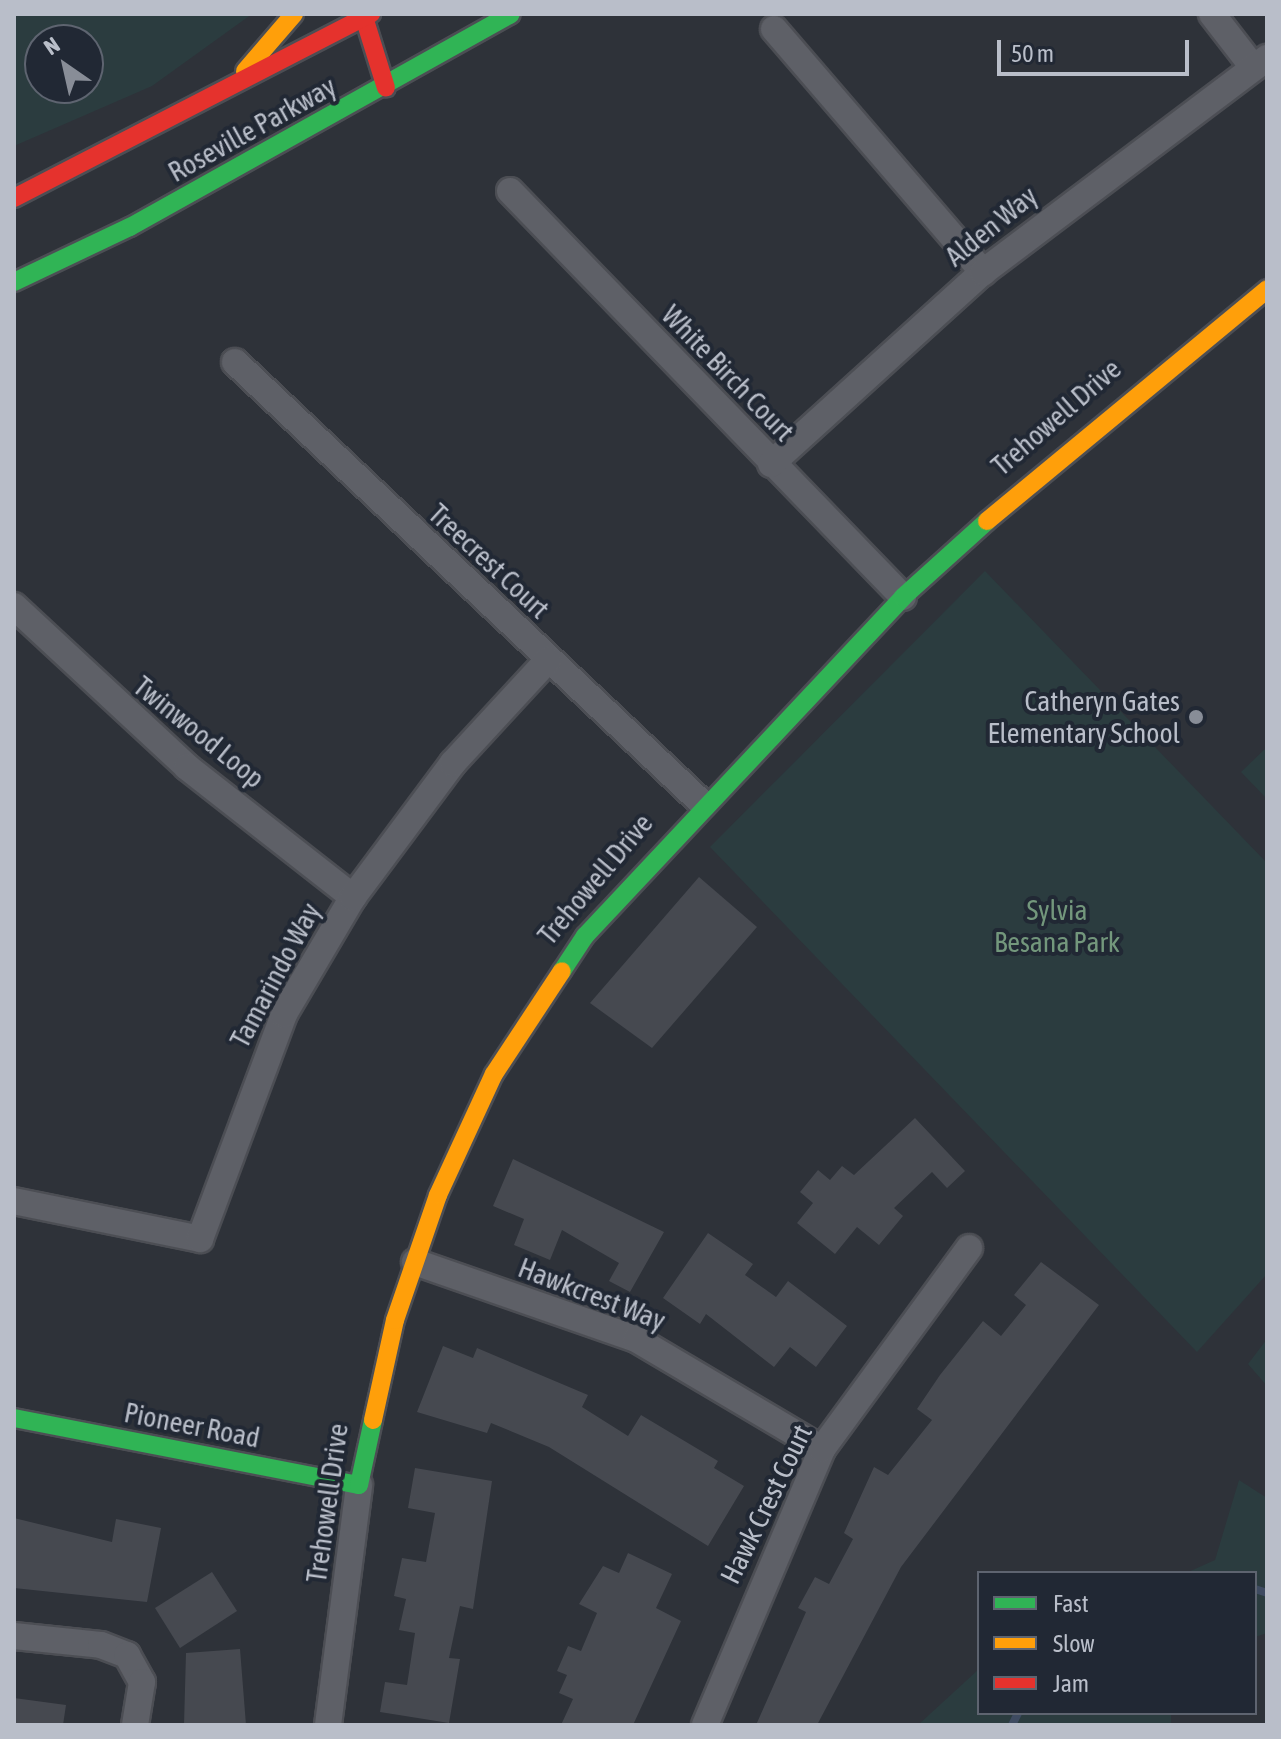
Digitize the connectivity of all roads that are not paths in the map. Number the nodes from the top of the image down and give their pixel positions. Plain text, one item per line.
1 (294, 14) edge
2 (511, 14) edge
3 (1212, 14) edge
4 (366, 15) edge
5 (774, 29) dead end
6 (1260, 62) edge
7 (233, 85) junction
8 (386, 88) junction
9 (510, 191) dead end
10 (14, 198) edge
11 (983, 272) junction
12 (14, 282) edge
13 (1267, 289) edge
14 (235, 362) dead end
15 (771, 464) junction
16 (903, 597) junction
17 (14, 606) edge
18 (548, 660) junction
19 (703, 804) junction
20 (353, 897) junction
21 (14, 1201) edge
22 (969, 1248) dead end
23 (415, 1262) junction
24 (14, 1418) edge
25 (822, 1449) junction
26 (359, 1485) junction
27 (14, 1636) edge
28 (135, 1725) edge
29 (328, 1725) edge
30 (705, 1725) edge

1 - 7 street
2 - 8 street, Roseville Parkway
3 - 6 street
4 - 7 street, Roseville Parkway
4 - 8 street
5 - 11 street
6 - 11 street, Alden Way
7 - 10 street, Roseville Parkway
8 - 12 street, Roseville Parkway
9 - 15 street, White Birch Court
11 - 15 street, Alden Way
13 - 16 street, Trehowell Drive
14 - 18 street, Treecrest Court
15 - 16 street, White Birch Court
16 - 19 street, Trehowell Drive
17 - 20 street, Twinwood Loop
18 - 19 street, Treecrest Court
18 - 20 street, Tamarindo Way
19 - 23 street, Trehowell Drive
20 - 21 street, Tamarindo Way
22 - 25 street, Hawk Crest Court
23 - 25 street, Hawkcrest Way
23 - 26 street, Trehowell Drive
24 - 26 street, Pioneer Road
25 - 30 street, Hawk Crest Court
26 - 29 street, Trehowell Drive
27 - 28 street

